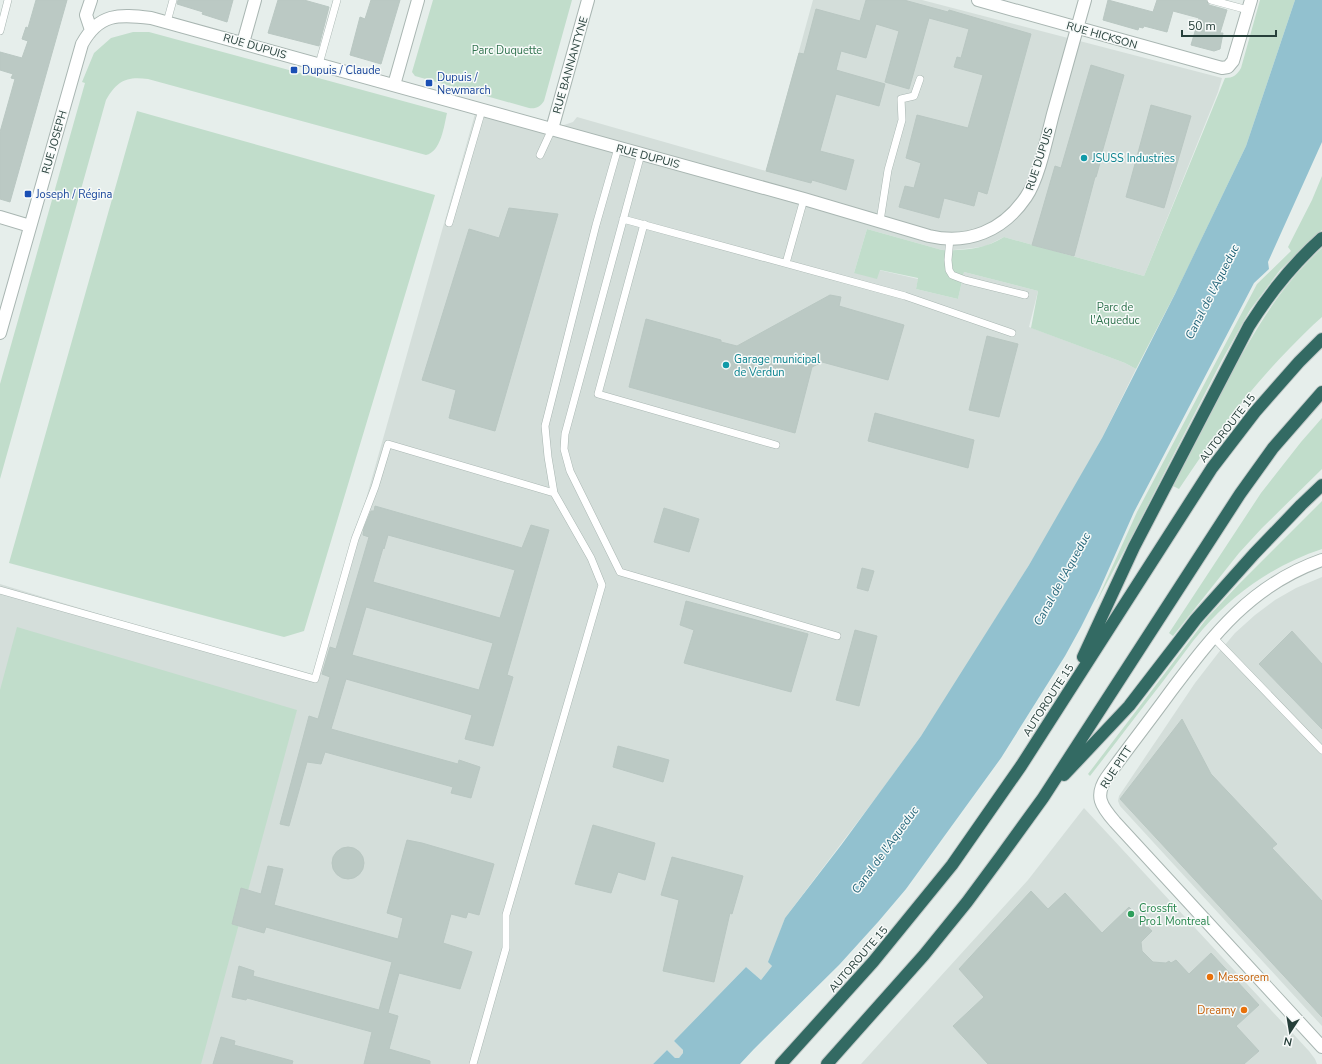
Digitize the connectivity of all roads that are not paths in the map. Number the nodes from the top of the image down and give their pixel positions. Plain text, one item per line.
1 (8, 0) edge
2 (90, 0) edge
3 (173, 0) edge
4 (255, 0) edge
5 (337, 0) edge
6 (418, 0) edge
7 (588, 0) edge
8 (978, 0) edge
9 (1085, 0) edge
10 (1211, 0) edge
11 (1250, 5) edge
12 (167, 22) junction
13 (1077, 28) junction
14 (91, 30) junction
15 (0, 31) edge
16 (243, 43) junction
17 (319, 64) junction
18 (920, 80) dead end
19 (394, 85) junction
20 (482, 110) junction
21 (552, 130) junction
22 (618, 148) junction
23 (641, 154) junction
24 (540, 155) dead end
25 (804, 199) junction
26 (0, 217) edge
27 (623, 219) junction
28 (880, 221) junction
29 (449, 223) dead end
30 (644, 224) junction
31 (30, 226) junction
32 (950, 238) junction
33 (1322, 238) edge
34 (786, 263) junction
35 (1025, 295) dead end
36 (0, 333) edge
37 (1012, 333) dead end
38 (1322, 339) edge
39 (1322, 392) edge
40 (776, 444) dead end
41 (1322, 485) edge
42 (554, 493) junction
43 (1322, 560) edge
44 (0, 590) edge
45 (836, 636) dead end
46 (1213, 637) junction
47 (1063, 700) junction
48 (1322, 750) edge
49 (1043, 798) junction
50 (1322, 1047) edge
51 (473, 1064) edge
52 (781, 1064) edge
53 (827, 1064) edge

1 - 15 lane
2 - 14 street
3 - 12 lane
4 - 16 street
5 - 17 lane
6 - 19 street
7 - 21 street, RUE BANNANTYNE
8 - 13 street, RUE HICKSON
9 - 13 street, RUE DUPUIS
10 - 11 lane
11 - 13 street, RUE HICKSON
12 - 14 street, RUE DUPUIS
12 - 16 street, RUE DUPUIS
13 - 32 street, RUE DUPUIS
14 - 31 street, RUE JOSEPH
16 - 17 street, RUE DUPUIS
17 - 19 street, RUE DUPUIS
18 - 28 lane
19 - 20 street, RUE DUPUIS
20 - 21 street, RUE DUPUIS
20 - 29 lane
21 - 22 street, RUE DUPUIS
21 - 24 lane
22 - 23 street, RUE DUPUIS
22 - 42 lane
23 - 25 street, RUE DUPUIS
23 - 27 lane
25 - 28 street, RUE DUPUIS
25 - 34 lane
26 - 31 street
27 - 30 lane
27 - 45 lane
28 - 32 street, RUE DUPUIS
30 - 34 lane
30 - 40 lane
31 - 36 street, RUE JOSEPH
32 - 35 lane
33 - 47 highway
34 - 37 lane
38 - 47 highway, AUTOROUTE 15
39 - 49 highway
41 - 49 highway
42 - 44 lane
42 - 51 lane
43 - 46 street, RUE PITT
46 - 48 lane
46 - 50 street, RUE PITT
47 - 52 highway, AUTOROUTE 15
49 - 53 highway

